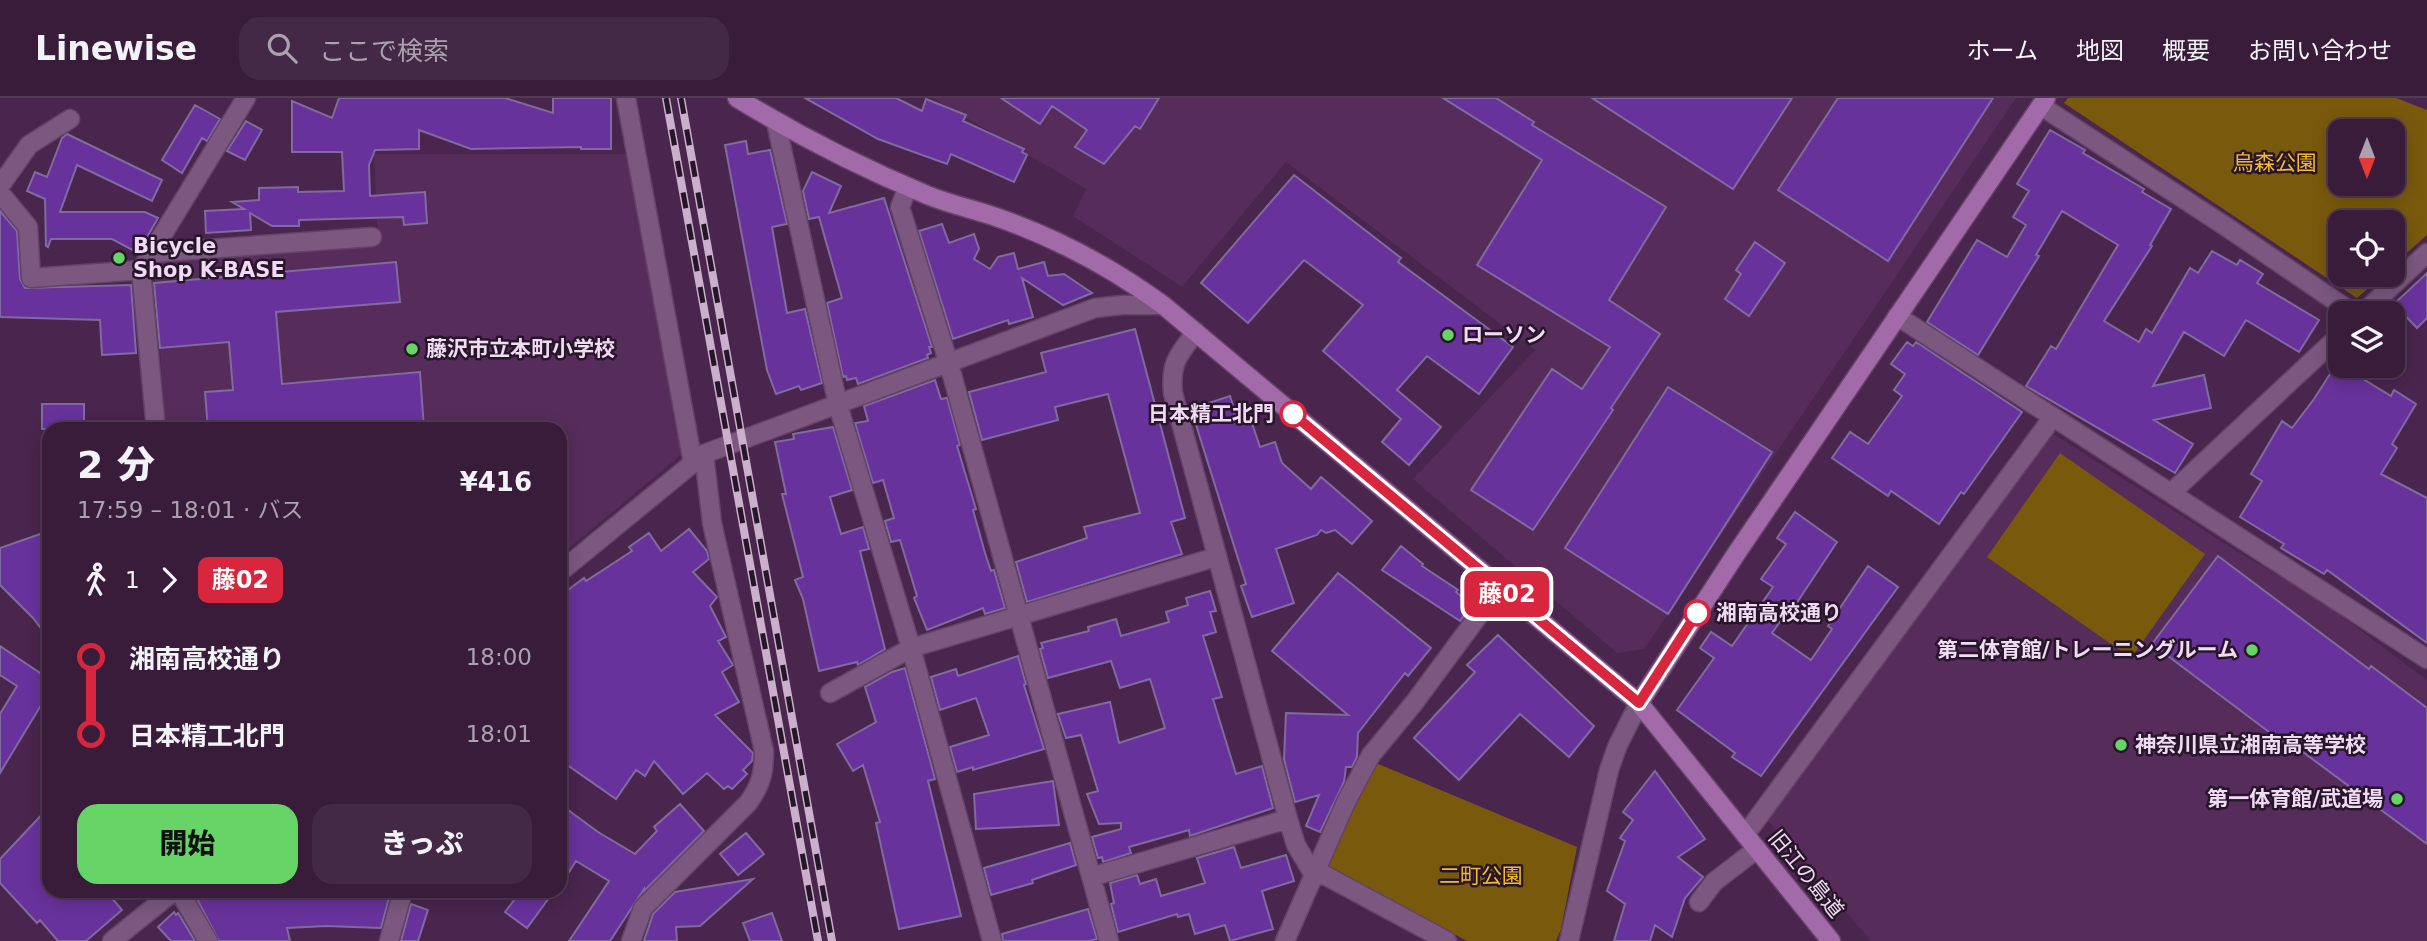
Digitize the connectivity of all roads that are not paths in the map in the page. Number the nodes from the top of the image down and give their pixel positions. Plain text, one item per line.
1 (246, 98) edge
2 (626, 98) edge
3 (737, 98) edge
4 (2043, 102) edge
5 (70, 119) dead end
6 (776, 122) junction
7 (0, 186) edge
8 (908, 187) junction
9 (0, 193) edge
10 (372, 237) dead end
11 (152, 253) junction
12 (2427, 253) edge
13 (141, 270) junction
14 (2335, 301) edge
15 (2375, 301) edge
16 (1163, 305) junction
17 (1897, 316) junction
18 (1196, 332) junction
19 (2328, 346) edge
20 (949, 363) junction
21 (838, 405) junction
22 (2053, 417) junction
23 (155, 422) edge
24 (699, 459) junction
25 (2171, 493) junction
26 (1216, 557) junction
27 (567, 566) edge
28 (1499, 588) junction
29 (1020, 615) junction
30 (911, 648) junction
31 (2427, 659) edge
32 (830, 693) dead end
33 (1639, 703) junction
34 (1288, 819) junction
35 (1745, 835) junction
36 (1757, 849) junction
37 (1316, 874) junction
38 (1091, 877) junction
39 (168, 898) edge
40 (181, 898) edge
41 (401, 898) edge
42 (1699, 902) dead end
43 (112, 941) edge
44 (208, 941) edge
45 (389, 941) edge
46 (631, 941) edge
47 (992, 941) edge
48 (1109, 941) edge
49 (1285, 941) edge
50 (1447, 941) edge
51 (1569, 941) edge
52 (1830, 941) edge

1 - 11 street
2 - 24 street
3 - 6 street, 旧江の島道
4 - 14 street
4 - 17 street
5 - 7 street
6 - 8 street, 旧江の島道
6 - 21 street
8 - 16 street, 旧江の島道
8 - 20 street
9 - 13 street
10 - 11 street
11 - 13 street
12 - 15 street
13 - 23 street
16 - 18 street, 旧江の島道
16 - 20 street
17 - 22 street
17 - 33 street
18 - 26 street
18 - 28 street, 旧江の島道
19 - 25 street
20 - 21 street
20 - 29 street
21 - 24 street
21 - 30 street
22 - 25 street
22 - 35 street
24 - 27 street
24 - 46 street
25 - 31 street
26 - 29 street
26 - 34 street
28 - 33 street, 旧江の島道
28 - 37 street
29 - 30 street
29 - 38 street
30 - 32 street
30 - 47 street
33 - 35 street, 旧江の島道
33 - 51 street
34 - 37 street
34 - 38 street
35 - 36 street, 旧江の島道
36 - 42 street
36 - 52 street, 旧江の島道
37 - 49 street
37 - 50 street
38 - 48 street
39 - 43 street
40 - 44 street
41 - 45 street

